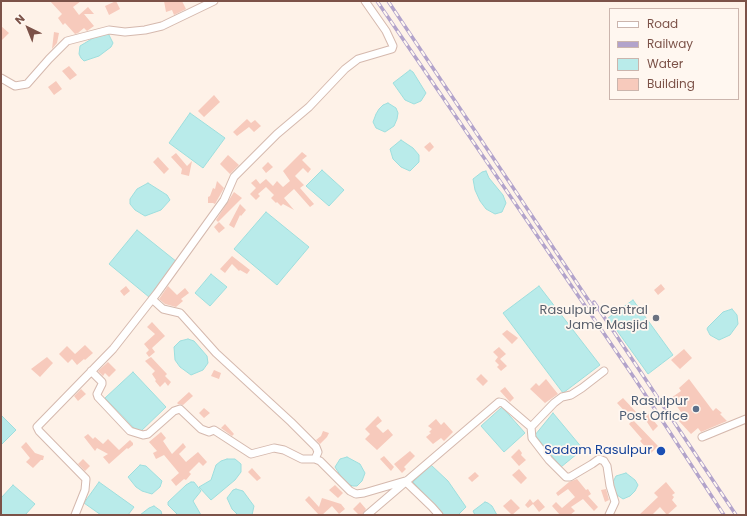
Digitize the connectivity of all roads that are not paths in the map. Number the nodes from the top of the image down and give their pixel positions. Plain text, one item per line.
1 (214, 1) edge
2 (365, 1) edge
3 (1, 78) edge
4 (152, 299) junction
5 (91, 371) junction
6 (604, 371) dead end
7 (746, 419) edge
8 (531, 427) junction
9 (702, 437) dead end
10 (315, 459) junction
11 (405, 481) junction
12 (75, 515) edge
13 (367, 515) edge
14 (439, 515) edge
15 (609, 515) edge

1 - 3 street
2 - 4 street
4 - 5 street
4 - 10 street
5 - 10 street
5 - 12 street
6 - 8 street
7 - 9 street
8 - 11 street
8 - 15 street
10 - 11 street
11 - 13 street
11 - 14 street

